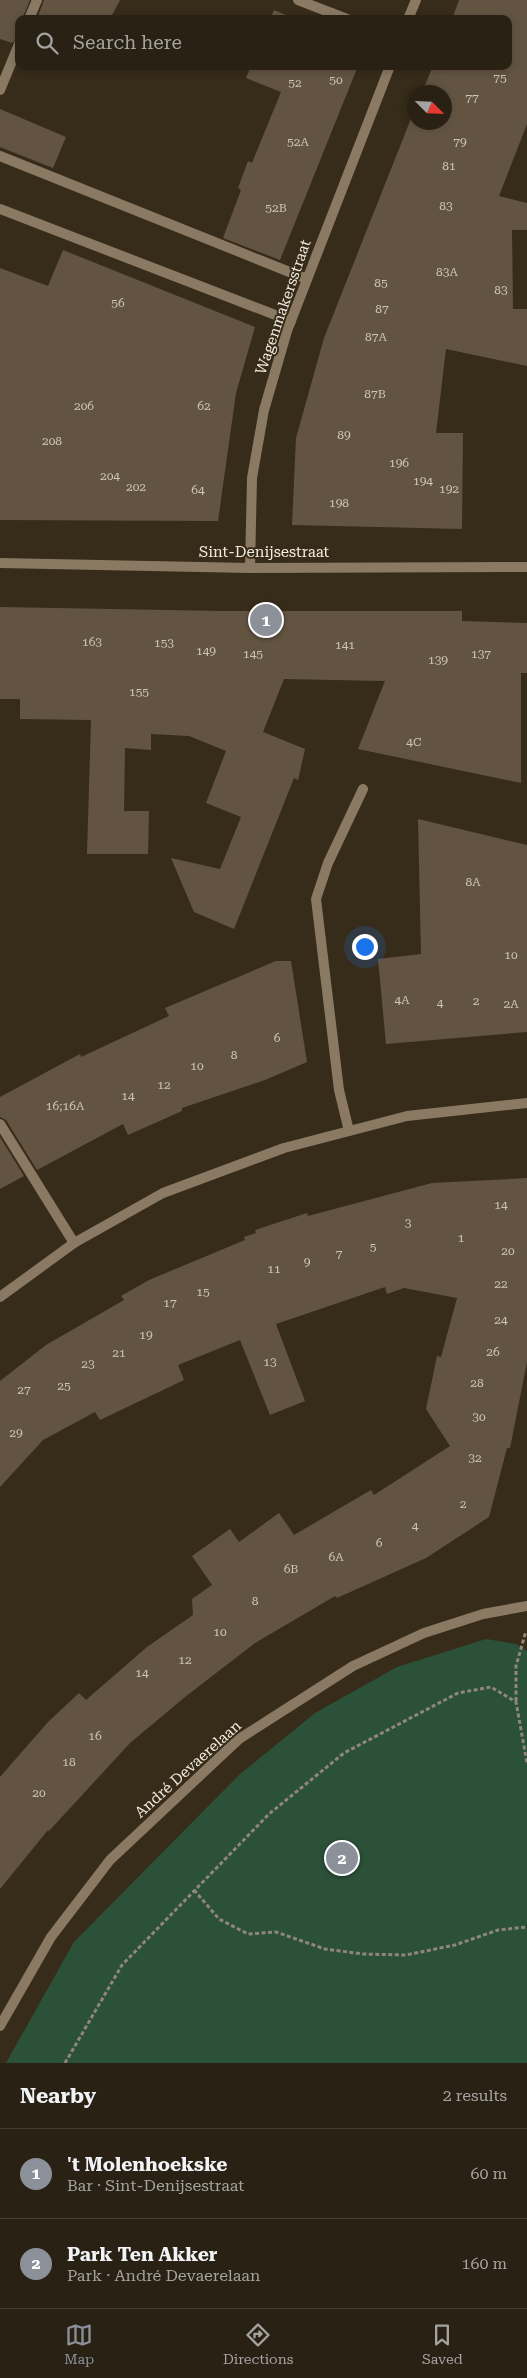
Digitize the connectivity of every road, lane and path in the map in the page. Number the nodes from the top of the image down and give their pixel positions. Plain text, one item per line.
1 (37, 0) edge
2 (298, 0) edge
3 (416, 0) edge
4 (31, 15) edge
5 (337, 15) edge
6 (410, 15) edge
7 (15, 54) edge
8 (388, 70) edge
9 (0, 90) edge
10 (0, 156) edge
11 (0, 208) edge
12 (307, 279) junction
13 (291, 321) junction
14 (0, 563) edge
15 (527, 567) edge
16 (250, 568) junction
17 (363, 789) dead end
18 (527, 1103) edge
19 (0, 1124) edge
20 (349, 1131) junction
21 (74, 1243) junction
22 (0, 1297) edge
23 (527, 1606) edge
24 (527, 1629) edge
25 (516, 1702) junction
26 (527, 1764) edge
27 (194, 1890) junction
28 (527, 1927) edge
29 (0, 2026) edge
30 (65, 2063) edge

1 - 4 street
2 - 5 street
3 - 6 street
7 - 9 street
8 - 12 street, Wagenmakersstraat
10 - 12 street
11 - 13 street
12 - 13 street, Wagenmakersstraat
13 - 16 street, Wagenmakersstraat
14 - 16 street, Sint-Denijsestraat
15 - 16 street, Sint-Denijsestraat
17 - 20 street
18 - 20 street
19 - 21 street
20 - 21 street
21 - 22 street
23 - 29 street, André Devaerelaan
24 - 25 path
25 - 26 path
25 - 27 path
27 - 28 path
27 - 30 path

